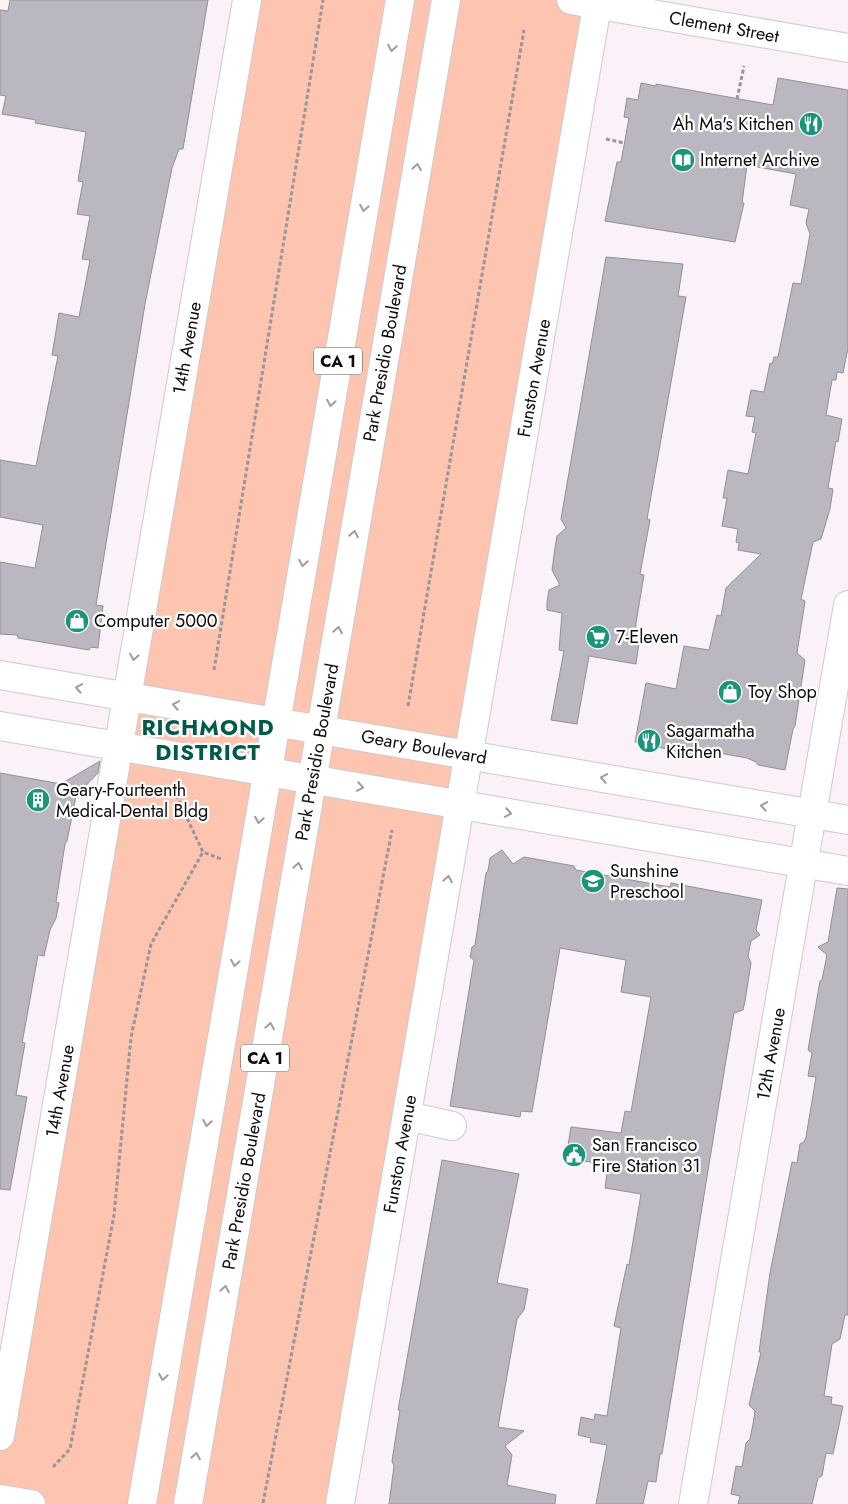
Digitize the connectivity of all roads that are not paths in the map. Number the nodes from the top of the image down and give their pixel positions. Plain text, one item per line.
1 (247, 0) edge
2 (400, 0) edge
3 (446, 0) edge
4 (571, 0) edge
5 (598, 2) edge
6 (848, 48) edge
7 (848, 605) edge
8 (0, 675) edge
9 (127, 697) junction
10 (276, 722) junction
11 (0, 726) edge
12 (321, 730) junction
13 (118, 746) junction
14 (469, 755) junction
15 (267, 772) junction
16 (312, 779) junction
17 (460, 804) junction
18 (812, 814) junction
19 (848, 820) edge
20 (804, 863) junction
21 (848, 871) edge
22 (407, 1116) junction
23 (452, 1126) dead end
24 (0, 1436) edge
25 (0, 1499) edge
26 (31, 1504) edge
27 (142, 1504) edge
28 (188, 1504) edge
29 (340, 1504) edge
30 (694, 1504) edge

1 -> 9 main road, 14th Avenue
2 -> 10 main road, CA 1
12 -> 3 main road, Park Presidio Boulevard / CA 1
4 - 5 main road, Clement Street
5 - 6 main road, Clement Street
5 - 14 main road, Funston Avenue
7 - 18 main road, 12th Avenue
9 -> 8 main road, Geary Boulevard
10 -> 9 main road, Geary Boulevard
9 - 13 main road, 14th Avenue
10 - 12 main road, Geary Boulevard
10 - 15 main road, CA 1
11 - 13 main road
12 - 14 main road, Geary Boulevard
12 - 16 main road, Park Presidio Boulevard / CA 1
13 - 15 main road
13 - 24 main road, 14th Avenue
14 - 17 main road, Funston Avenue
18 -> 14 main road, Geary Boulevard
15 - 16 main road
15 -> 27 main road, CA 1
16 -> 17 main road
28 -> 16 main road, Park Presidio Boulevard / CA 1
17 -> 20 main road
22 -> 17 main road, Funston Avenue
18 - 19 main road, Geary Boulevard
18 - 20 main road, 12th Avenue
20 - 21 main road
20 - 30 main road, 12th Avenue
22 - 23 main road
22 - 29 main road, Funston Avenue
25 - 26 main road

